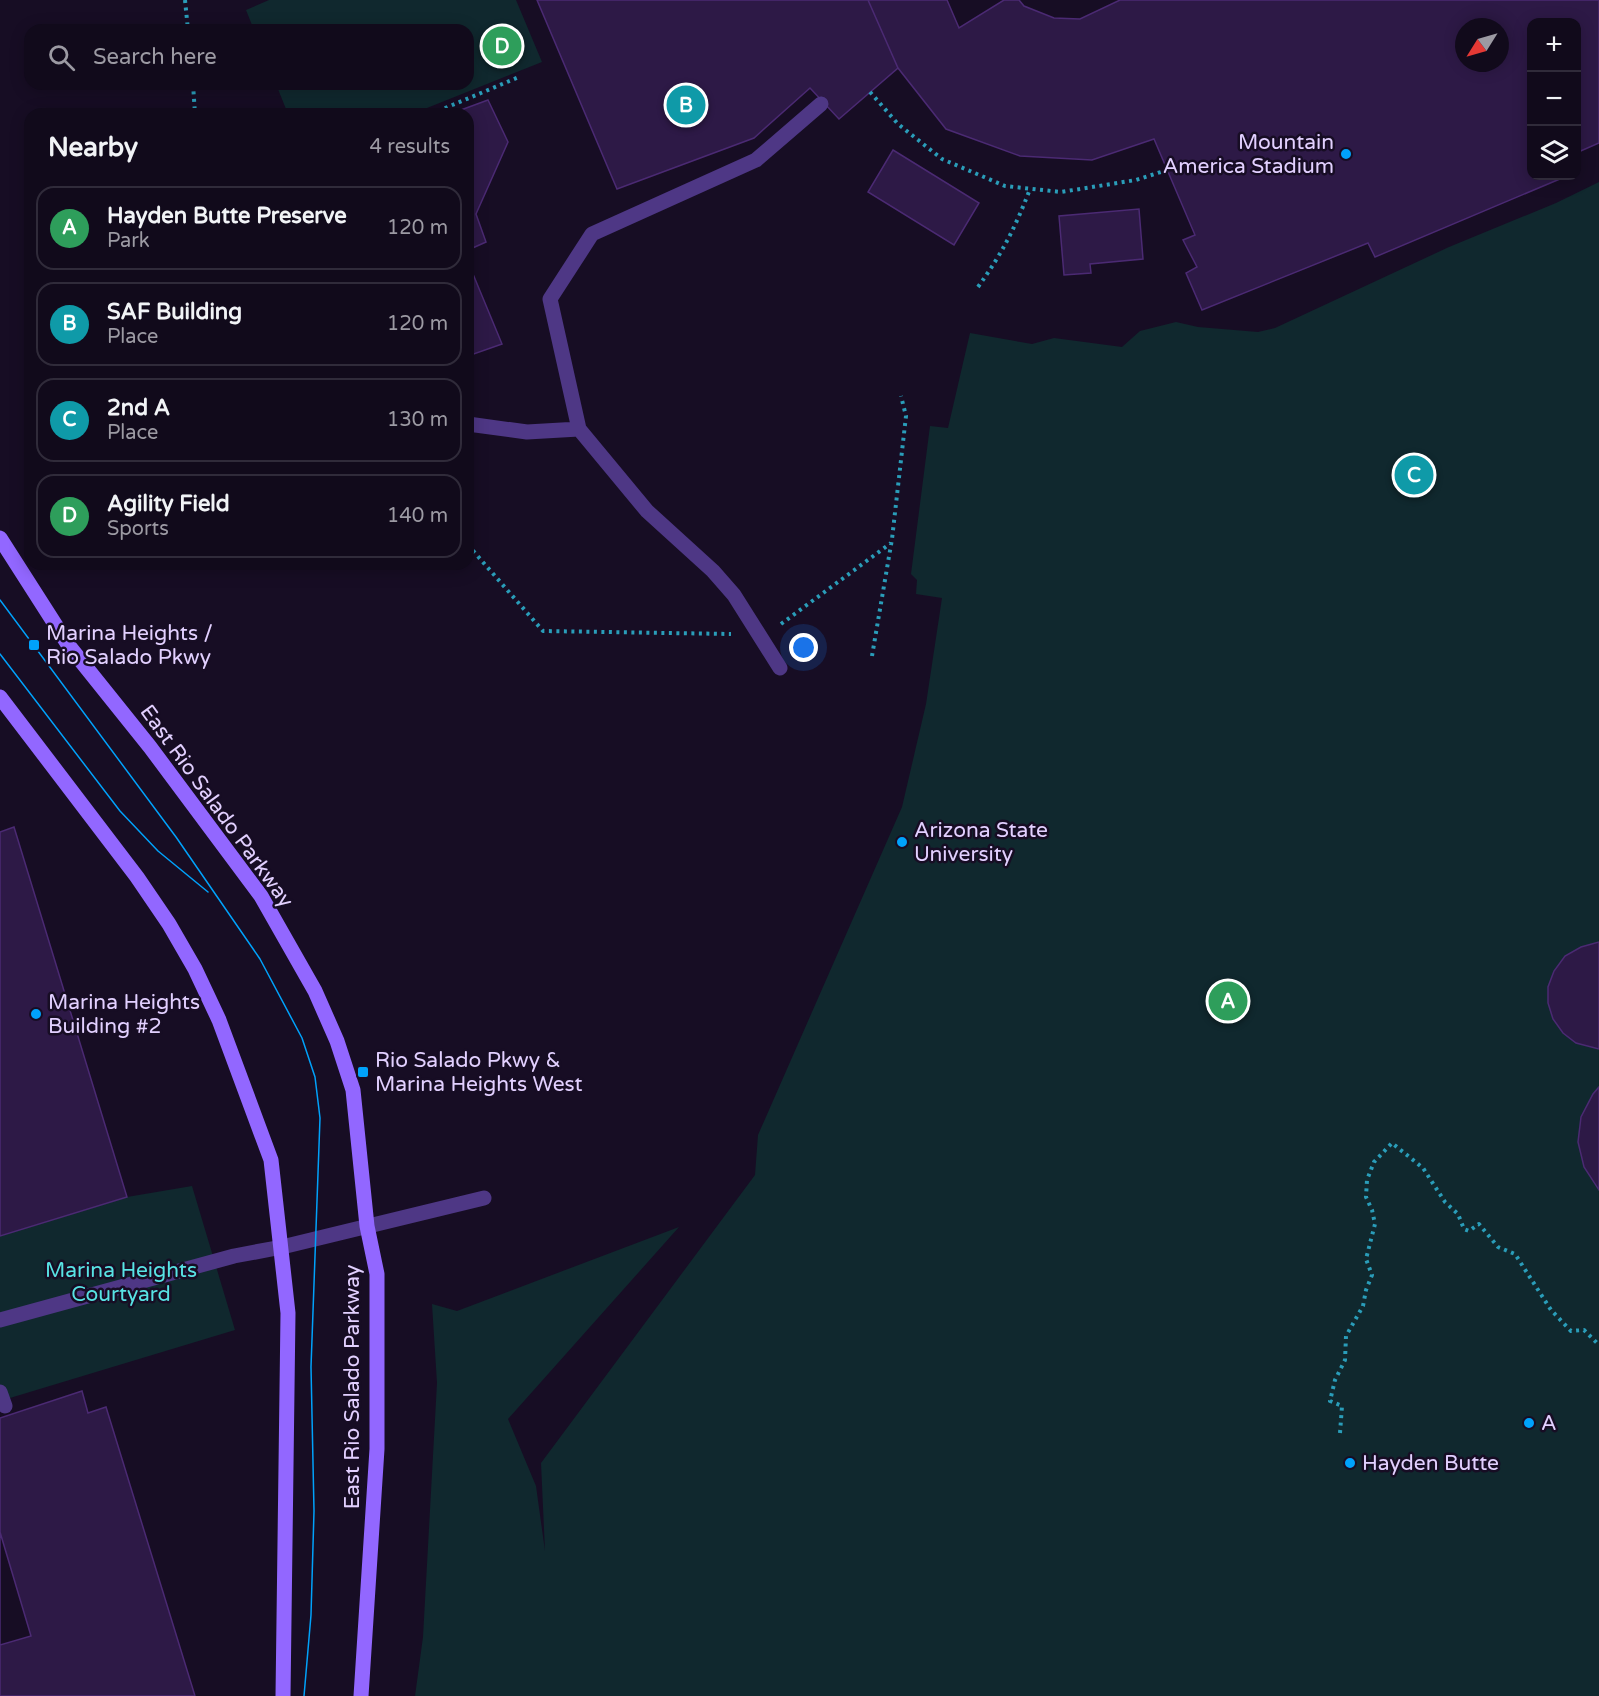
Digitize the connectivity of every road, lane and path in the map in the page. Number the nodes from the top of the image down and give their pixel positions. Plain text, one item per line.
1 (185, 0) edge
2 (187, 24) edge
3 (519, 77) dead end
4 (193, 90) edge
5 (870, 92) dead end
6 (820, 104) dead end
7 (195, 108) edge
8 (445, 108) edge
9 (1167, 170) dead end
10 (1030, 189) junction
11 (978, 286) dead end
12 (901, 396) dead end
13 (474, 425) edge
14 (579, 429) junction
15 (0, 538) edge
16 (891, 543) junction
17 (474, 552) edge
18 (758, 634) junction
19 (872, 656) dead end
20 (780, 668) dead end
21 (0, 697) edge
22 (484, 1198) dead end
23 (367, 1226) junction
24 (282, 1247) junction
25 (0, 1320) edge
26 (1599, 1345) edge
27 (1340, 1433) dead end
28 (283, 1696) edge
29 (361, 1696) edge

1 - 2 path
3 - 8 path
4 - 7 path
5 - 10 path
6 - 14 lane
9 - 10 path
10 - 11 path
12 - 16 path
13 - 14 lane
14 - 18 lane
15 - 23 main road, East Rio Salado Parkway
16 - 18 path
16 - 19 path
17 - 18 path
18 - 20 lane
21 - 24 main road
22 - 23 lane
23 - 24 lane
23 - 29 main road, East Rio Salado Parkway
24 - 25 lane
24 - 28 main road
26 - 27 path

